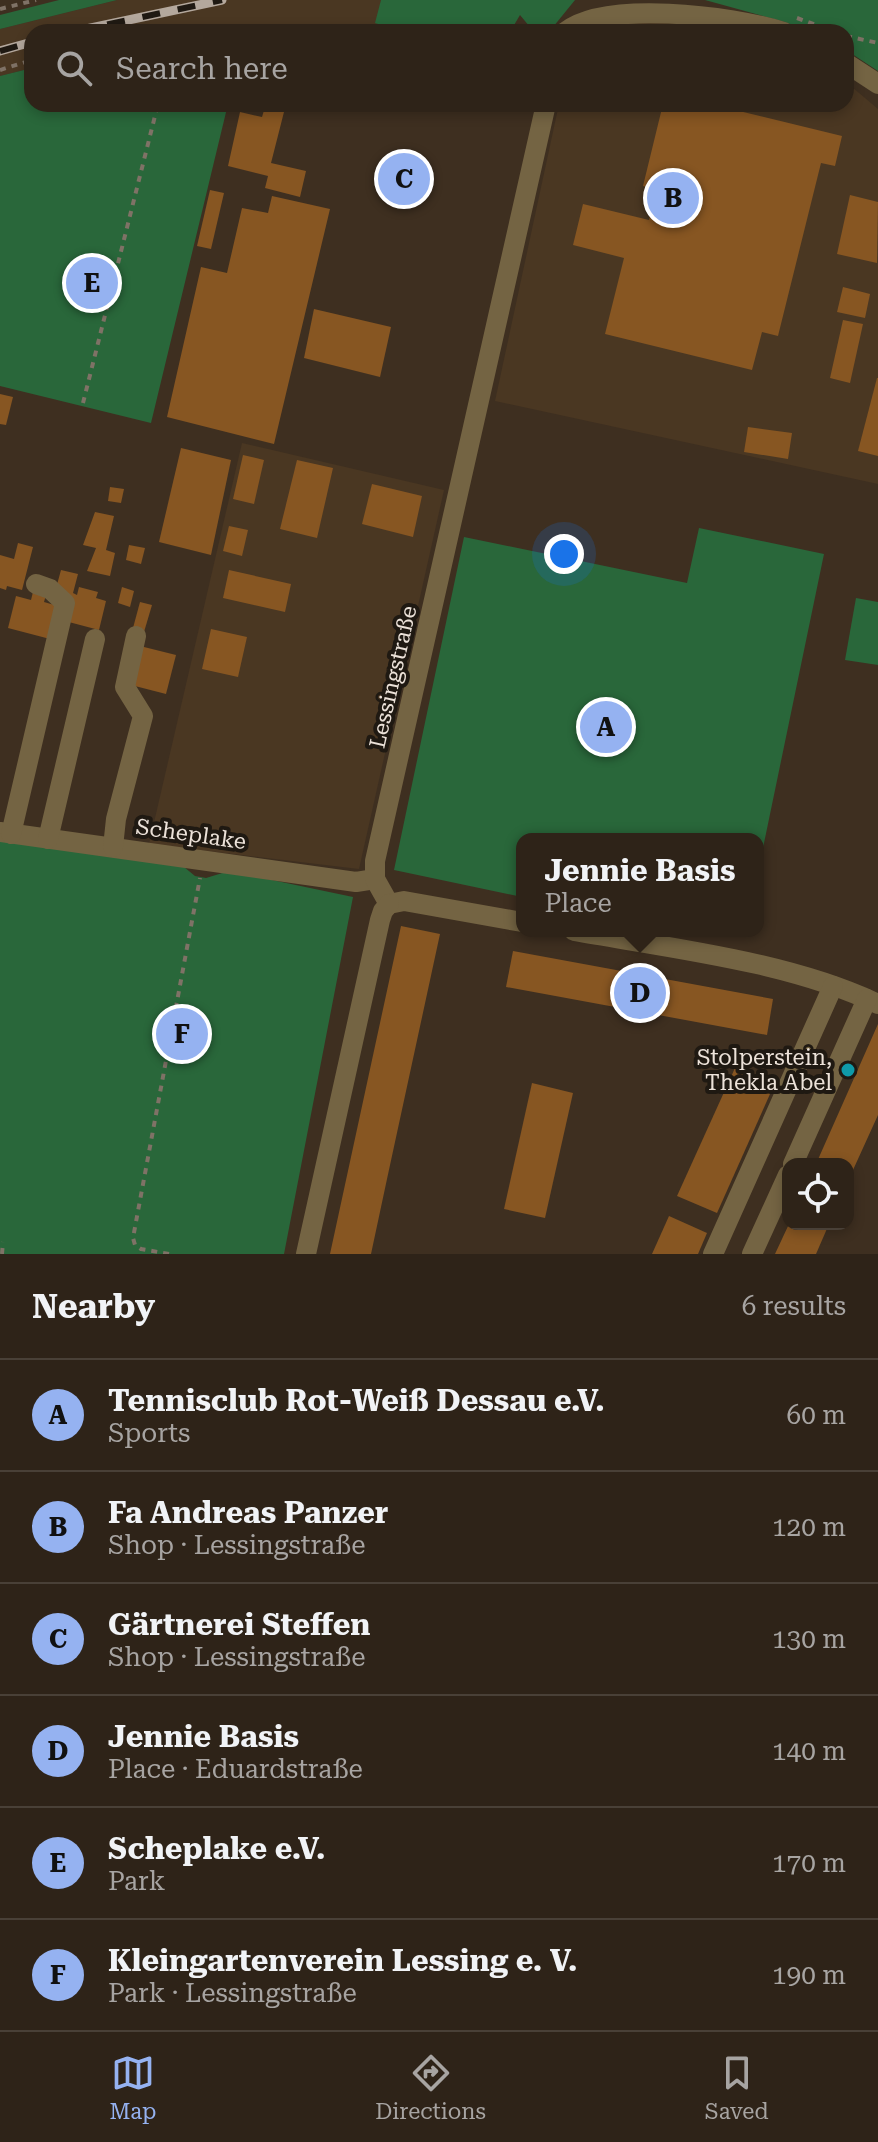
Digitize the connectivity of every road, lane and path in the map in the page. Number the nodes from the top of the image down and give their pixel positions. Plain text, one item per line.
1 (36, 0) edge
2 (0, 9) edge
3 (571, 24) edge
4 (754, 24) edge
5 (854, 38) edge
6 (878, 43) edge
7 (24, 62) edge
8 (854, 68) edge
9 (0, 70) edge
10 (878, 84) edge
11 (156, 112) edge
12 (544, 112) edge
13 (83, 403) dead end
14 (36, 584) dead end
15 (136, 636) dead end
16 (95, 639) dead end
17 (5, 833) edge
18 (48, 839) junction
19 (113, 847) junction
20 (203, 860) junction
21 (375, 879) junction
22 (389, 904) junction
23 (516, 921) edge
24 (607, 937) edge
25 (833, 986) junction
26 (873, 1001) edge
27 (796, 1158) edge
28 (782, 1188) edge
29 (3, 1242) dead end
30 (2, 1254) edge
31 (169, 1254) edge
32 (306, 1254) edge
33 (713, 1254) edge
34 (752, 1254) edge

1 - 2 path
3 - 4 street
5 - 6 path
7 - 9 path
8 - 10 street
11 - 13 path
12 - 21 street, Lessingstraße
14 - 17 street
15 - 19 street
16 - 18 street
17 - 18 street, Scheplake
18 - 19 street, Scheplake
19 - 20 street, Scheplake
20 - 21 street, Scheplake
20 - 31 path
21 - 22 street
22 - 23 street
22 - 32 street
24 - 25 street
25 - 26 street
25 - 33 street
26 - 27 street
28 - 34 street
29 - 30 path

